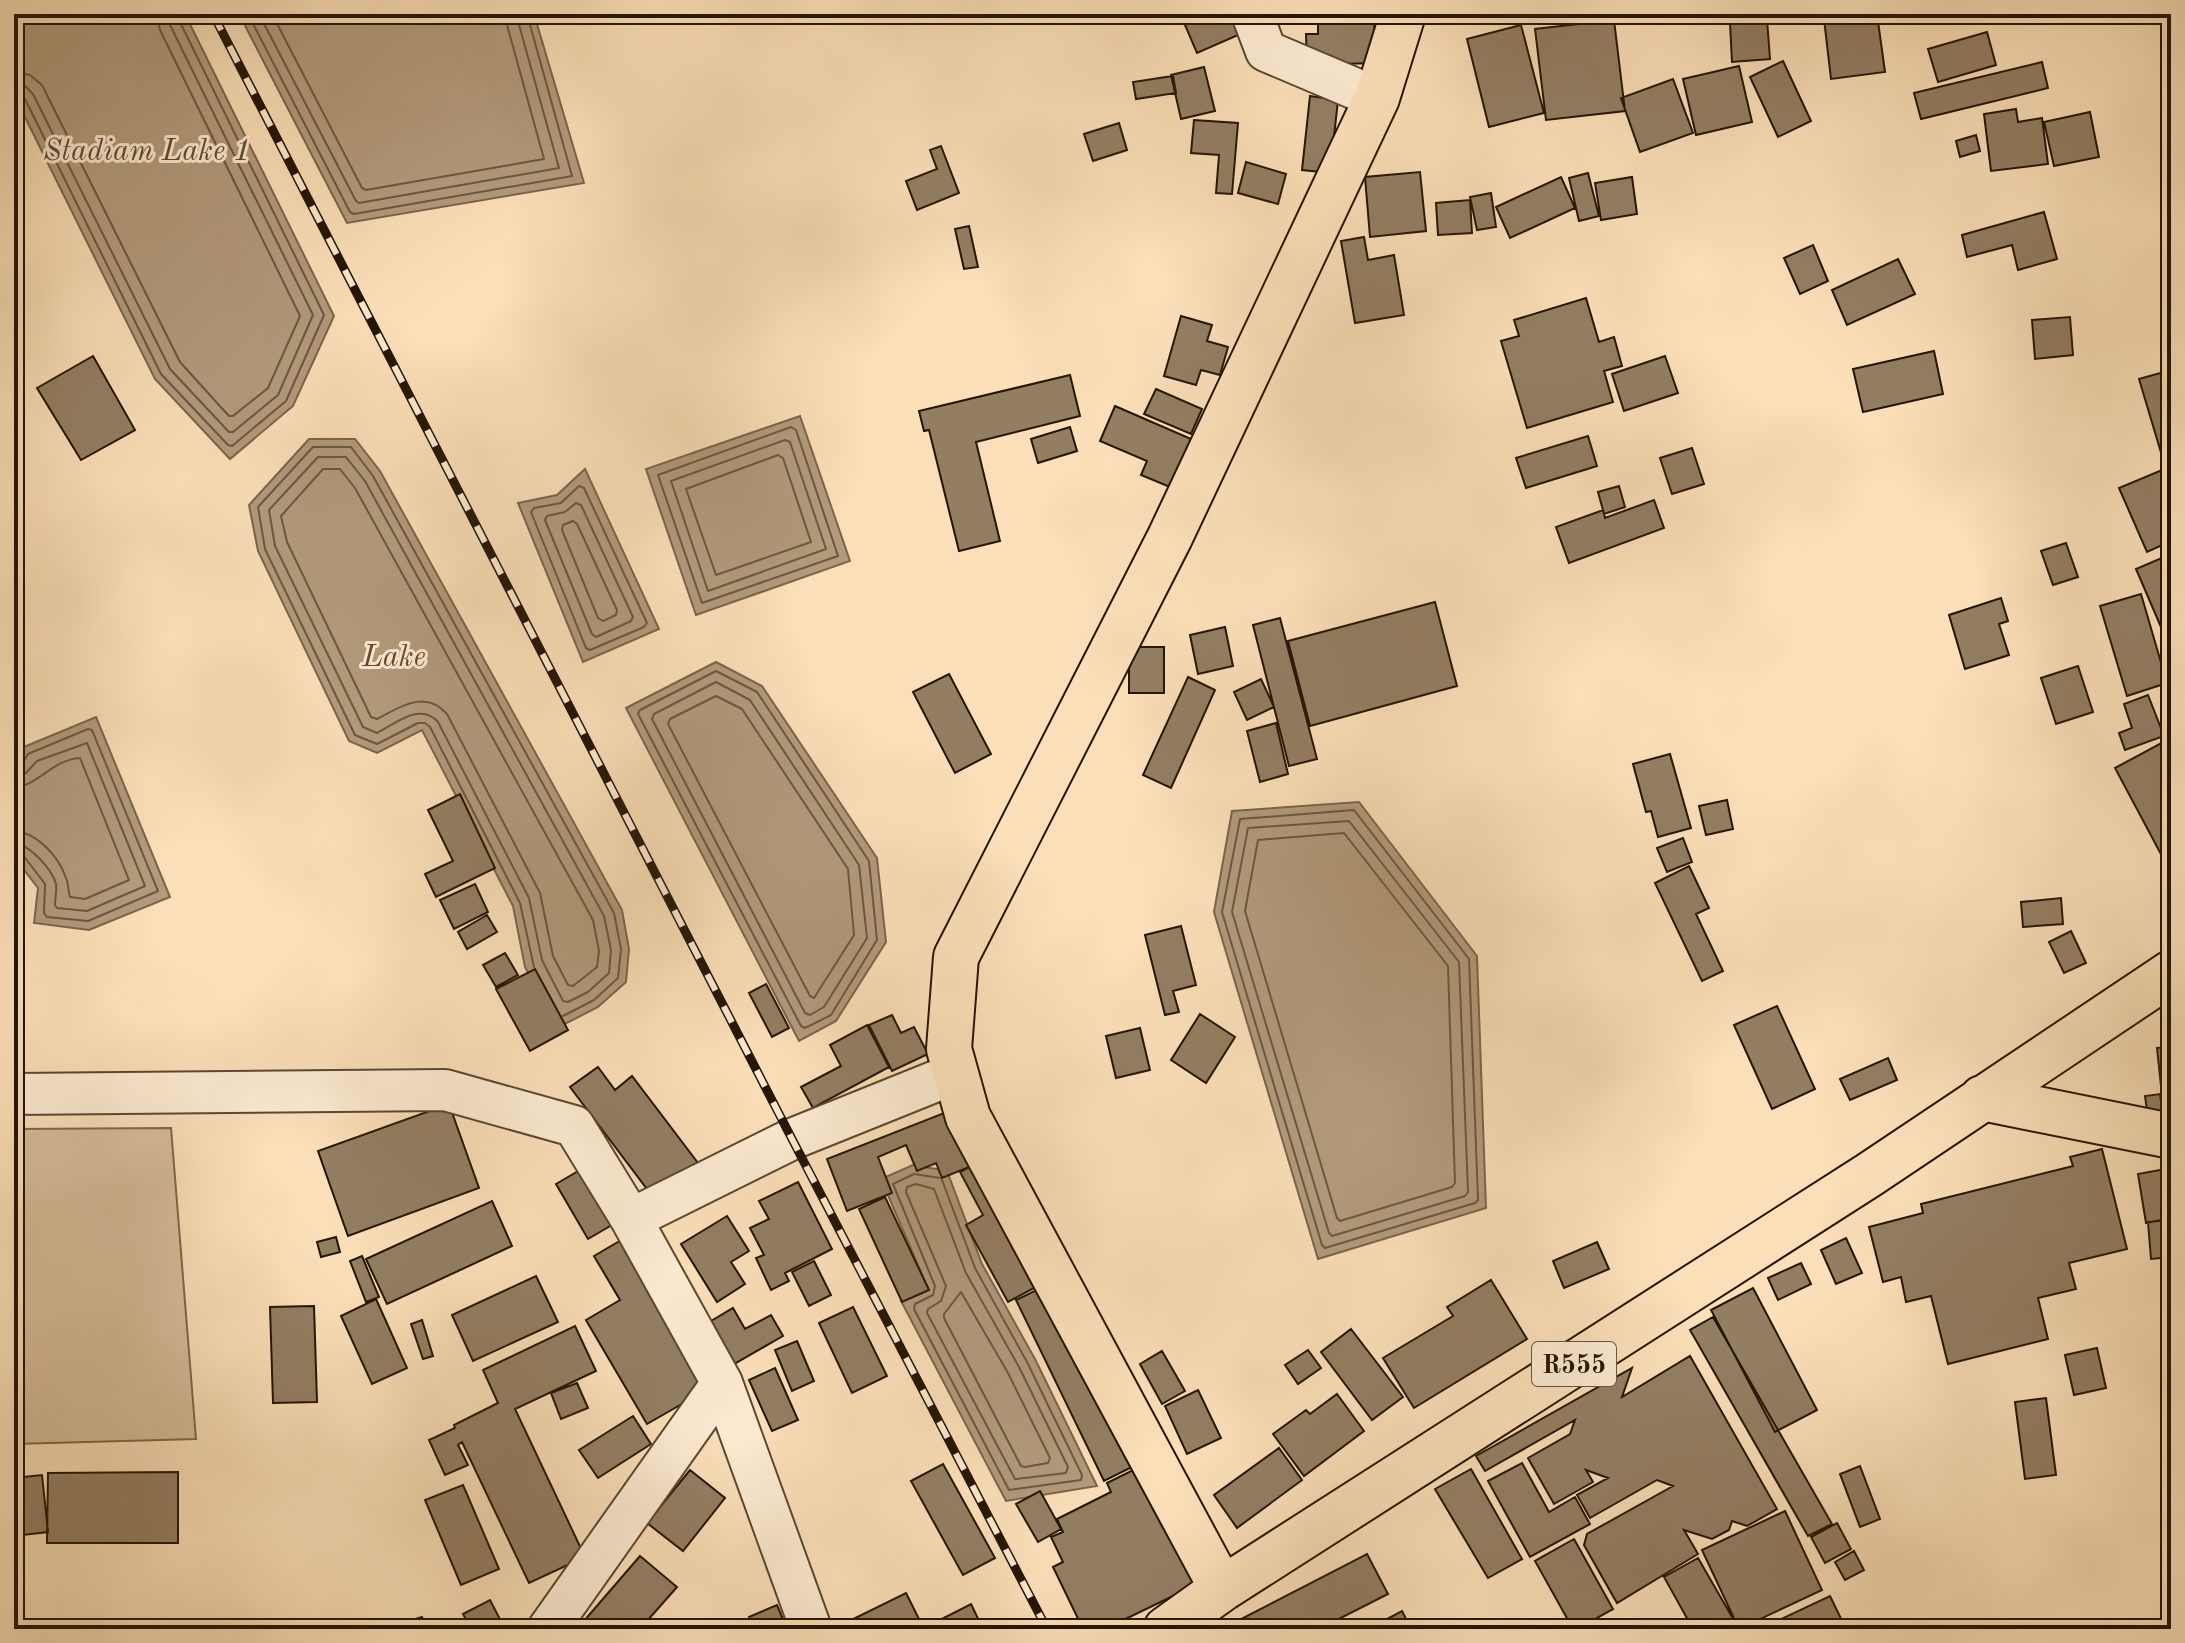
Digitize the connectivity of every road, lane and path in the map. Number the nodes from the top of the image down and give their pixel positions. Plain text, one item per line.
1 (1252, 14) edge
2 (1403, 14) edge
3 (1377, 98) junction
4 (2171, 973) edge
5 (956, 1073) junction
6 (14, 1094) edge
7 (1982, 1098) junction
8 (2171, 1136) edge
9 (631, 1219) junction
10 (722, 1383) junction
11 (1222, 1589) junction
12 (548, 1629) edge
13 (811, 1629) edge
14 (1166, 1629) edge

1 - 3 street
2 - 3 main road
3 - 5 main road
4 - 7 main road, R555
5 - 9 street
5 - 11 main road
6 - 9 street
7 - 8 main road
7 - 11 main road, R555
9 - 10 street
10 - 12 street
10 - 13 street
11 - 14 main road, R555

